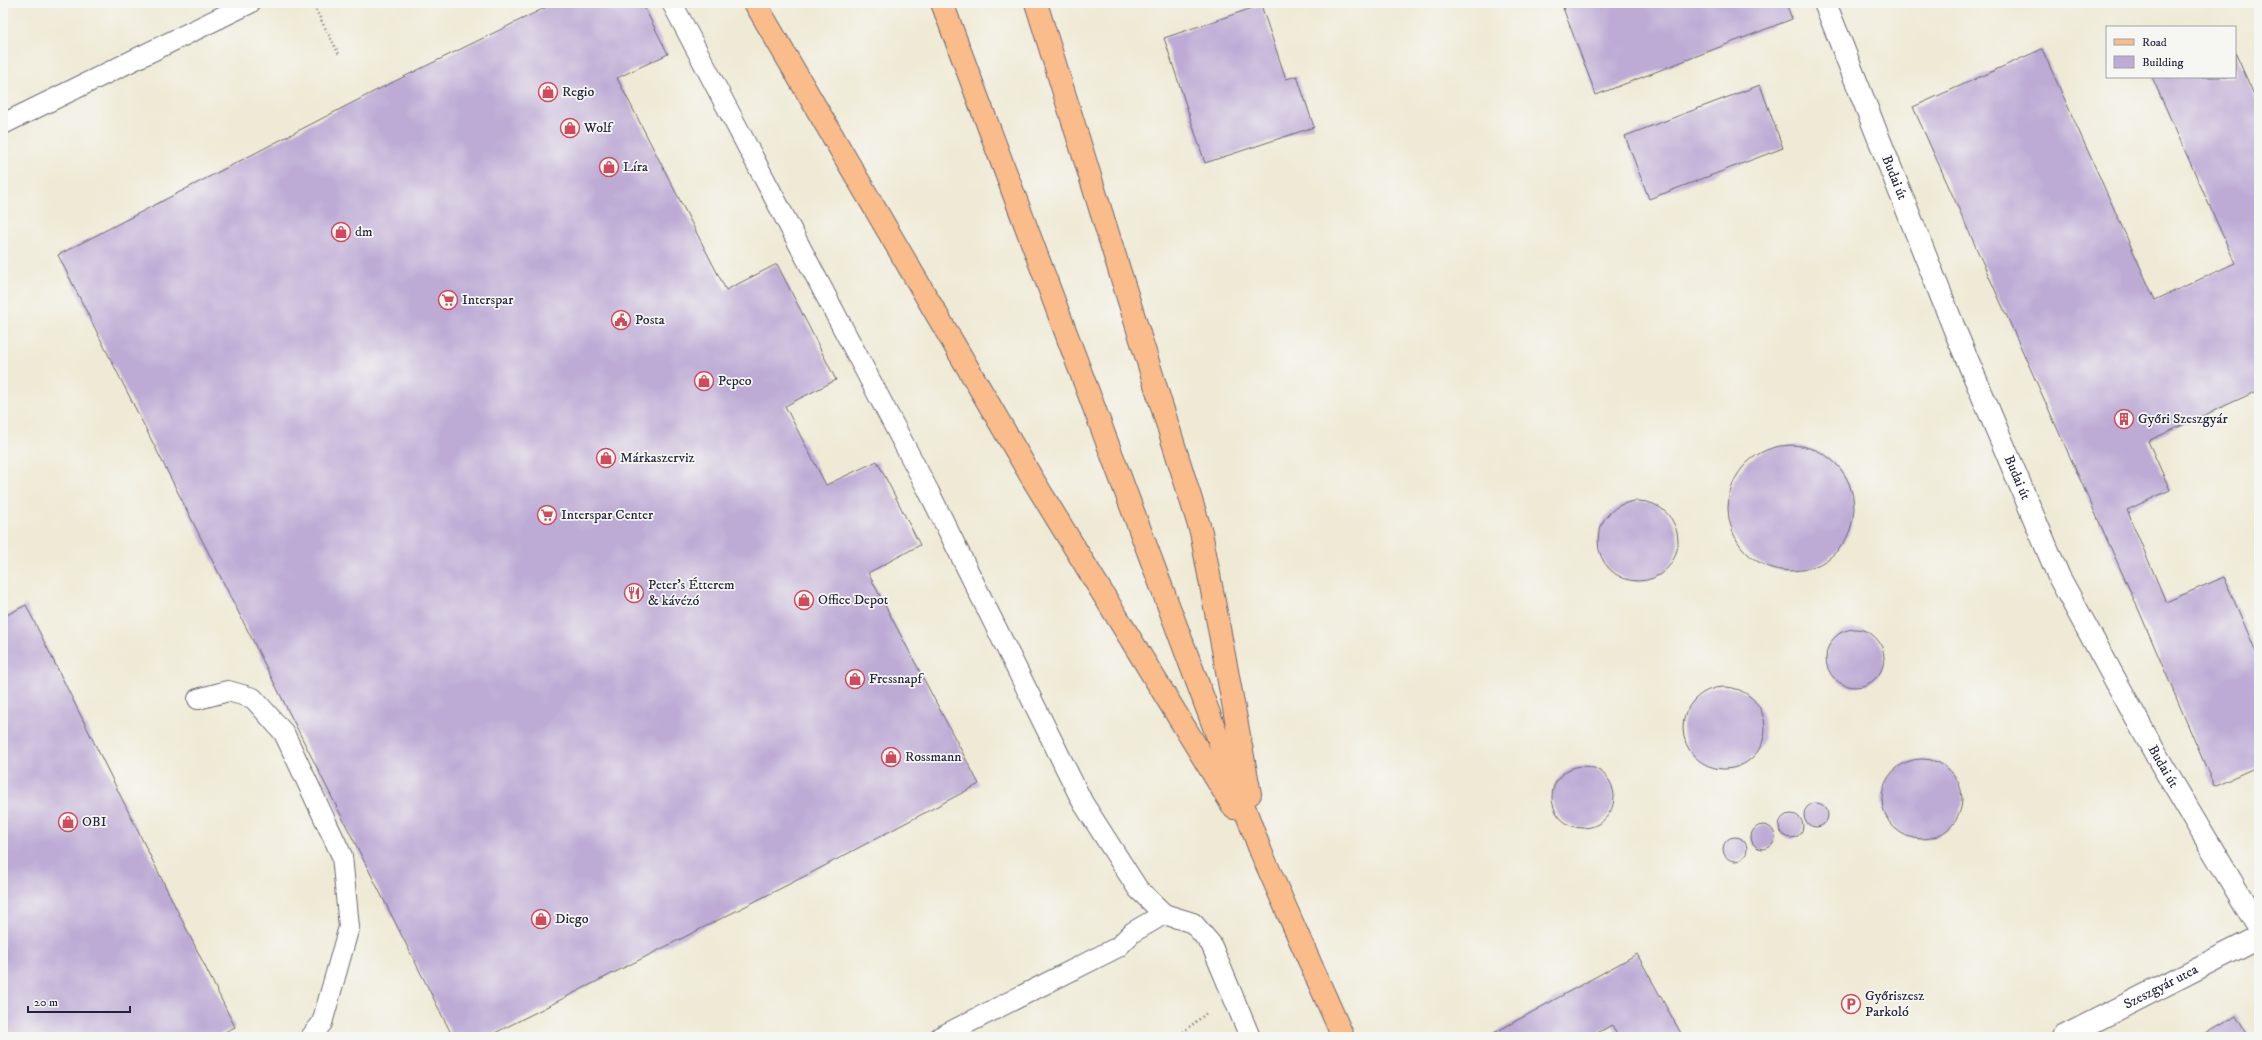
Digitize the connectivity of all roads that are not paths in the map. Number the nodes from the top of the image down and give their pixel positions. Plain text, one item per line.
1 (250, 3) edge
2 (672, 3) edge
3 (755, 3) edge
4 (942, 3) edge
5 (1036, 3) edge
6 (1825, 3) edge
7 (3, 124) edge
8 (198, 699) dead end
9 (1261, 852) junction
10 (1164, 914) junction
11 (2259, 928) edge
12 (2259, 937) edge
13 (2089, 1031) edge
14 (311, 1037) edge
15 (940, 1037) edge
16 (1250, 1037) edge
17 (1343, 1037) edge
18 (2063, 1037) edge

1 - 7 lane
2 - 10 lane
3 - 9 main road
4 - 9 main road
5 - 9 main road
6 - 11 street, Budai út
8 - 14 lane
9 - 17 main road
10 - 15 lane
10 - 16 lane
12 - 13 street, Szeszgyár utca
13 - 18 street, Szeszgyár utca

